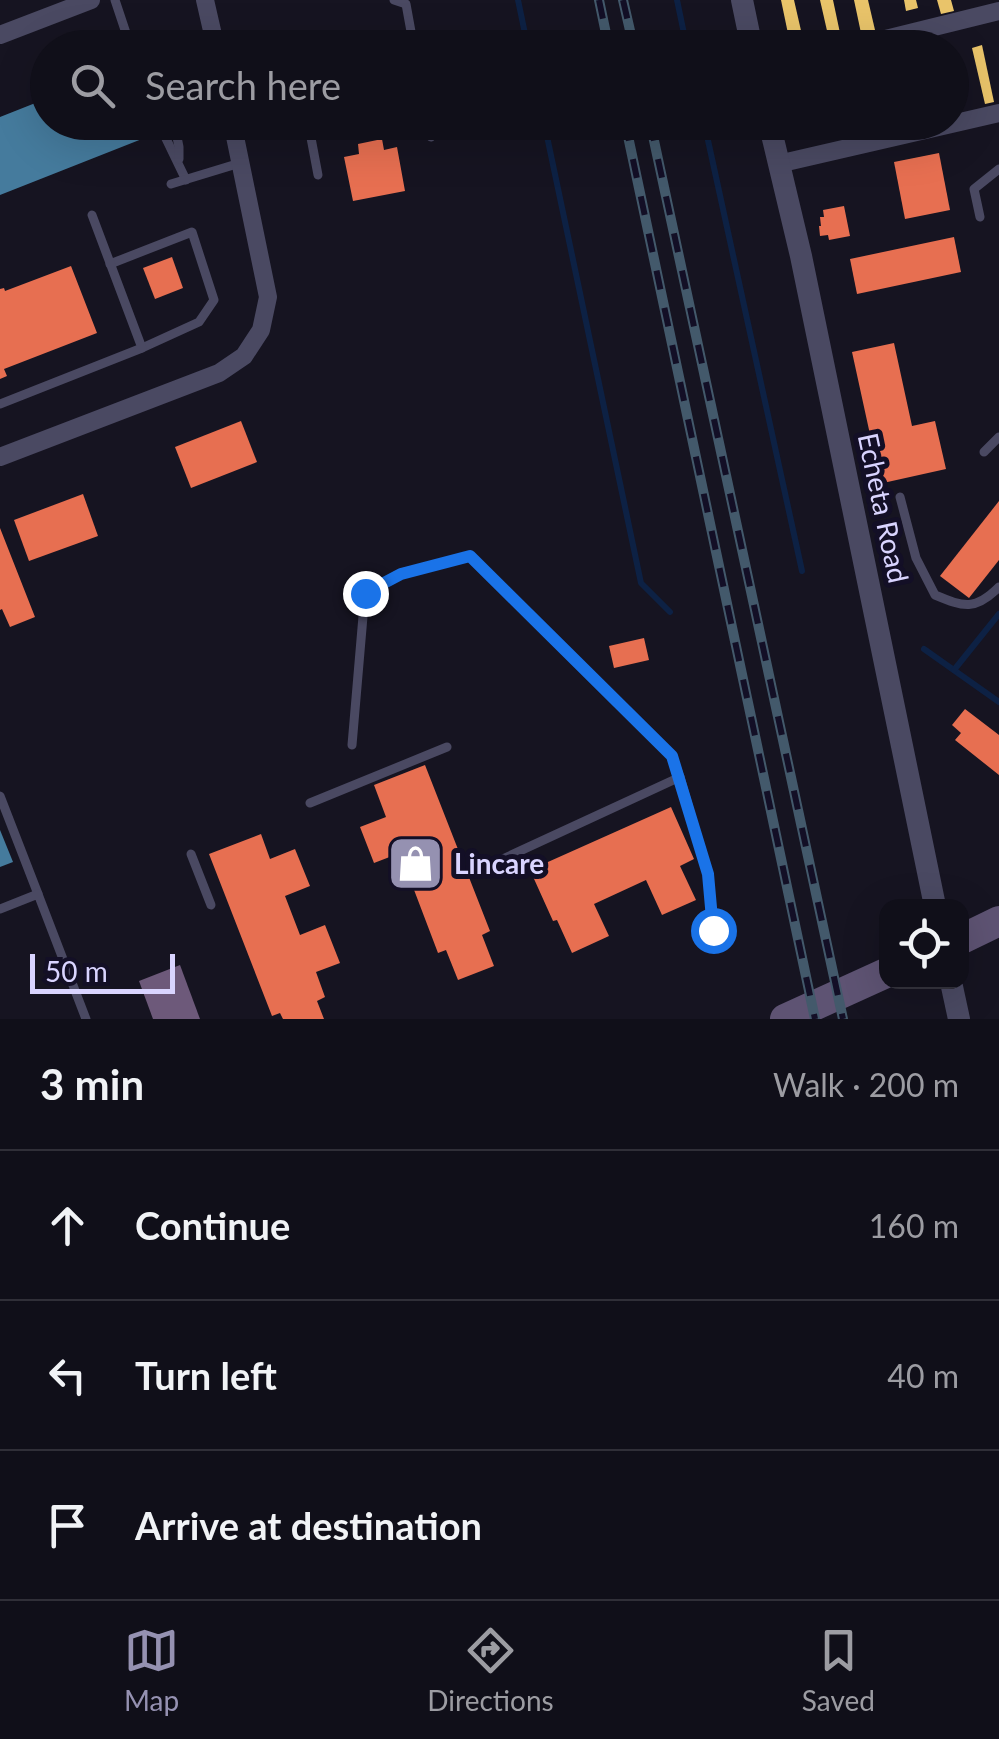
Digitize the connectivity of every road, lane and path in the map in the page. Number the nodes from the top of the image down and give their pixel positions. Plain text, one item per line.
1 (90, 0) edge
2 (115, 0) edge
3 (205, 0) edge
4 (394, 0) edge
5 (742, 0) edge
6 (999, 12) edge
7 (126, 30) edge
8 (212, 30) edge
9 (411, 30) edge
10 (748, 30) edge
11 (924, 30) edge
12 (0, 35) edge
13 (999, 113) edge
14 (969, 120) edge
15 (166, 140) edge
16 (178, 140) edge
17 (236, 140) edge
18 (311, 140) edge
19 (773, 140) edge
20 (882, 140) edge
21 (241, 163) junction
22 (778, 164) junction
23 (178, 165) junction
24 (999, 168) edge
25 (318, 175) dead end
26 (186, 180) junction
27 (172, 184) dead end
28 (92, 215) dead end
29 (980, 216) dead end
30 (110, 264) junction
31 (142, 348) junction
32 (0, 404) edge
33 (999, 437) edge
34 (984, 452) dead end
35 (0, 458) edge
36 (900, 496) dead end
37 (999, 586) edge
38 (352, 744) dead end
39 (446, 747) dead end
40 (680, 776) junction
41 (0, 796) edge
42 (310, 804) dead end
43 (191, 854) dead end
44 (494, 863) dead end
45 (38, 894) junction
46 (934, 899) edge
47 (210, 905) dead end
48 (0, 909) edge
49 (999, 921) edge
50 (713, 930) dead end
51 (969, 936) edge
52 (879, 976) edge
53 (953, 989) edge
54 (86, 1019) edge
55 (786, 1019) edge
56 (959, 1019) edge

1 - 12 street
2 - 7 lane
3 - 8 street
4 - 9 lane
5 - 10 street
6 - 11 street
13 - 14 street
15 - 23 lane
16 - 23 lane
17 - 21 street
18 - 25 lane
19 - 22 street, Echeta Road
20 - 22 street
21 - 26 lane
21 - 35 street
22 - 46 street, Echeta Road
23 - 26 lane
24 - 29 lane
26 - 27 lane
28 - 30 lane
30 - 31 lane
30 - 31 lane
31 - 32 lane
33 - 34 lane
36 - 37 lane
38 - 40 lane
39 - 42 lane
40 - 44 lane
40 - 50 lane
41 - 45 lane
43 - 47 lane
45 - 48 lane
45 - 54 lane
49 - 51 main road
52 - 55 main road
53 - 56 street

